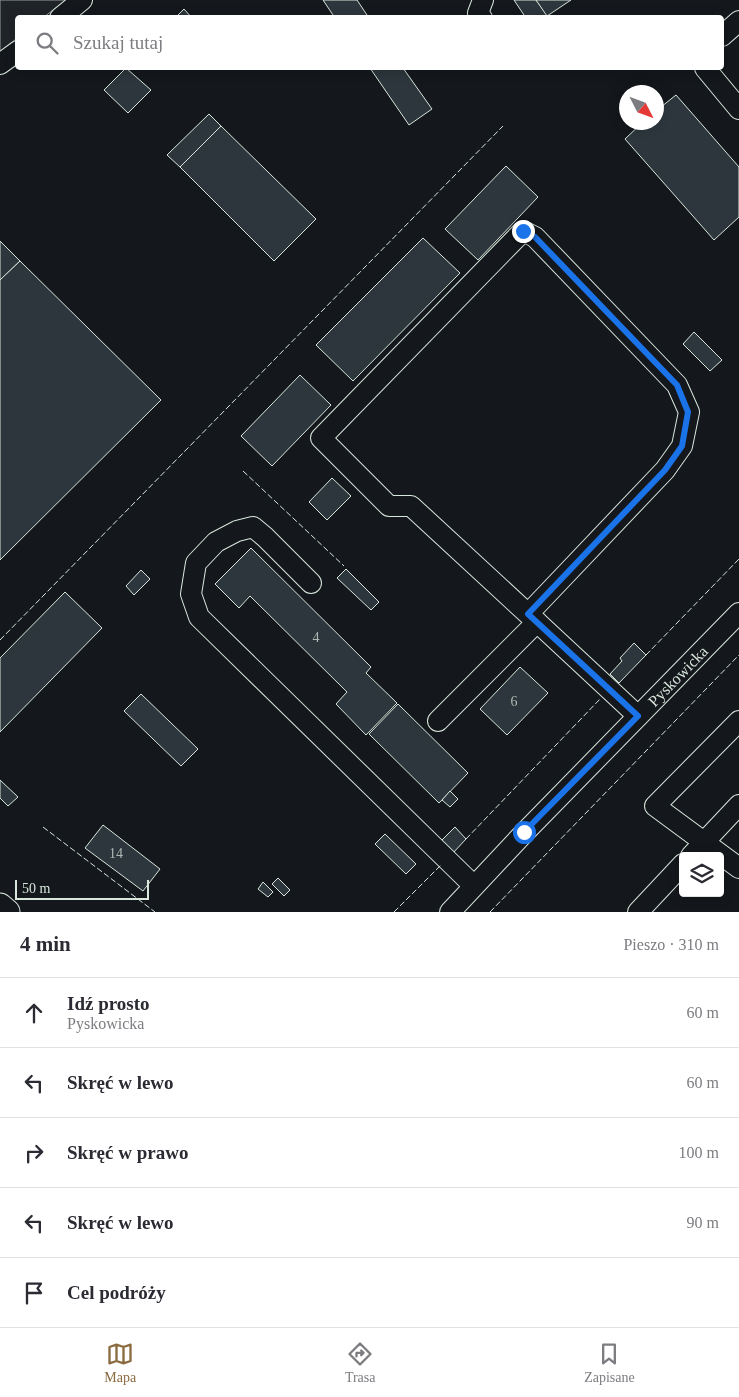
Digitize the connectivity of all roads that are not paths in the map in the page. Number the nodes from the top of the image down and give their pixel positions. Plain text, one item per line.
1 (82, 0) edge
2 (483, 0) edge
3 (64, 15) edge
4 (480, 15) edge
5 (739, 21) edge
6 (724, 34) edge
7 (15, 53) edge
8 (0, 64) edge
9 (707, 70) edge
10 (739, 109) edge
11 (311, 584) dead end
12 (739, 613) edge
13 (532, 618) junction
14 (638, 716) junction
15 (739, 720) edge
16 (438, 721) dead end
17 (739, 805) edge
18 (697, 849) edge
19 (679, 868) edge
20 (739, 868) edge
21 (473, 885) junction
22 (0, 906) edge
23 (8, 912) edge
24 (450, 912) edge
25 (638, 912) edge

1 - 3 street
2 - 4 street
5 - 6 street
7 - 8 street
9 - 10 street
11 - 21 street
12 - 14 street, Pyskowicka
13 - 13 street
13 - 14 street
13 - 16 street
14 - 21 street, Pyskowicka
15 - 18 street
17 - 18 street
18 - 20 street
19 - 25 street
21 - 24 street, Pyskowicka
22 - 23 main road

